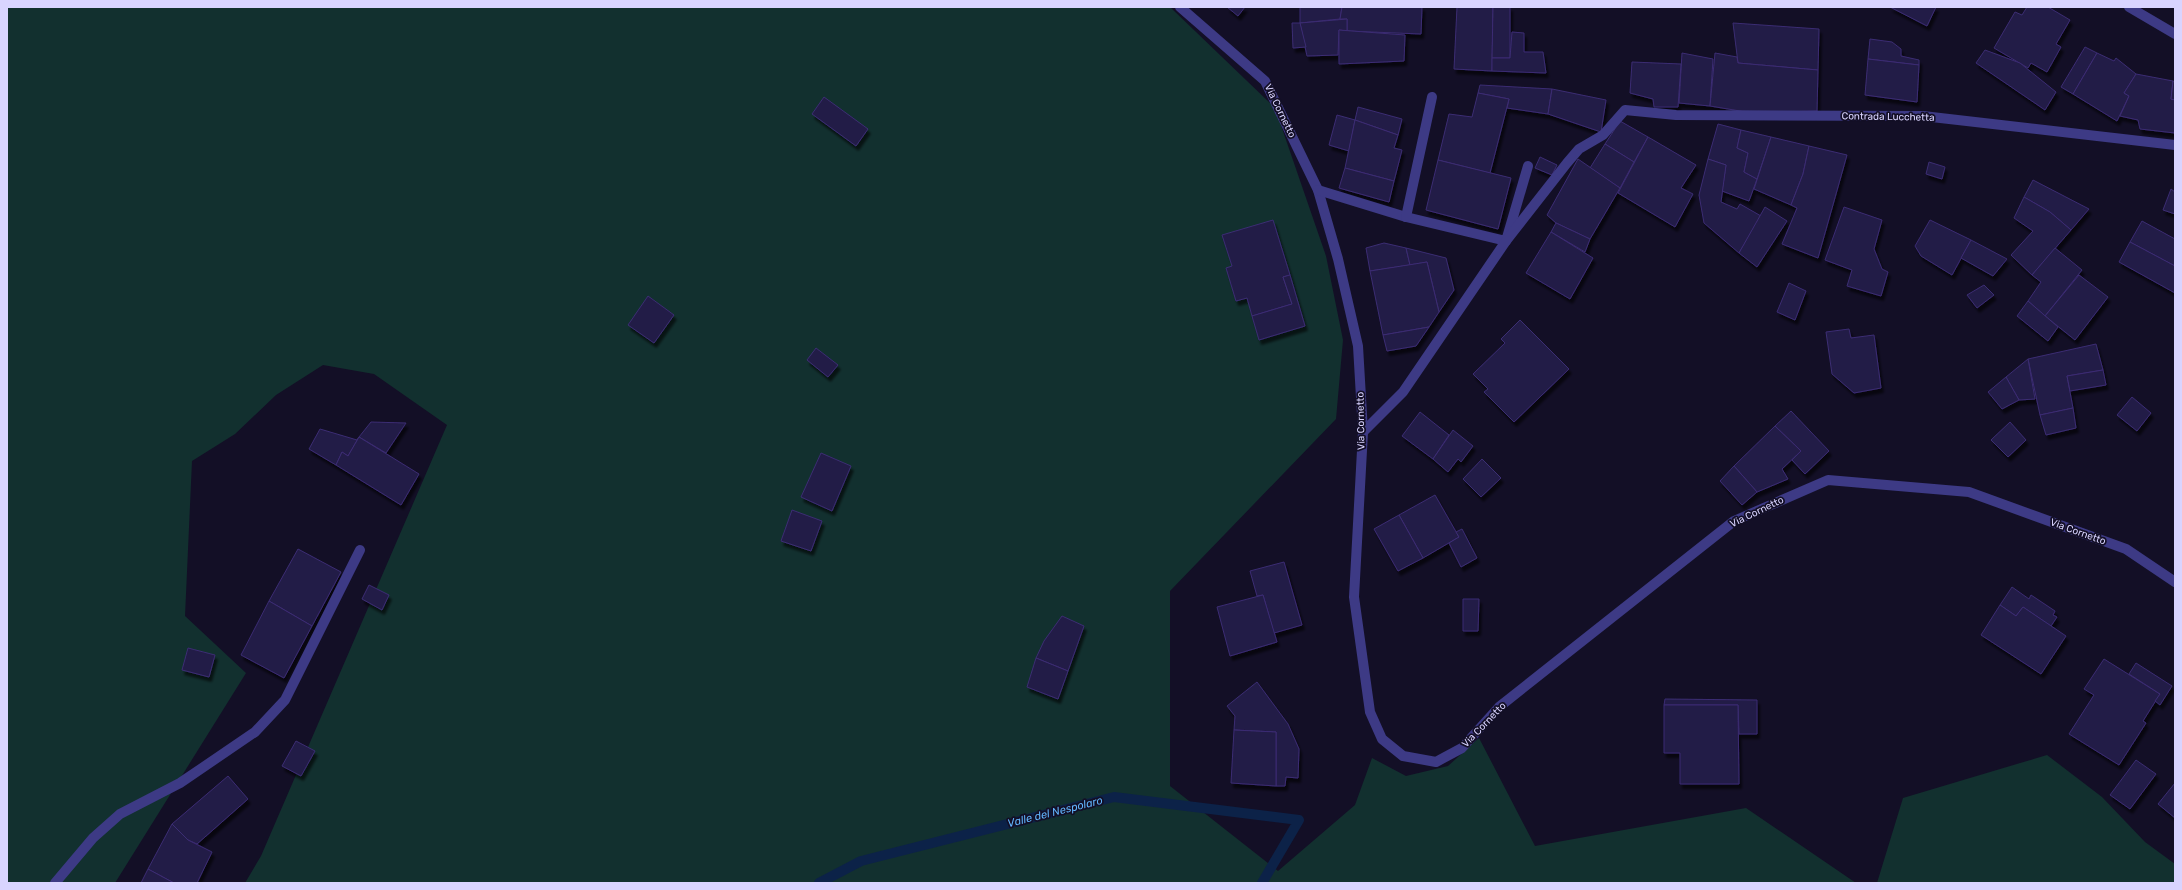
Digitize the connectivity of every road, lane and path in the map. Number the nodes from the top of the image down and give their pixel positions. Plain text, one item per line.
1 (1180, 7) edge
2 (2129, 7) edge
3 (2175, 34) edge
4 (1432, 96) dead end
5 (2175, 145) edge
6 (1528, 166) dead end
7 (1318, 190) junction
8 (1406, 217) junction
9 (1506, 241) junction
10 (1363, 432) junction
11 (360, 550) dead end
12 (2175, 582) edge
13 (54, 883) edge

1 - 7 street, Via Cornetto
2 - 3 street
4 - 8 street
5 - 9 street, Contrada Lucchetta
6 - 9 street
7 - 8 street
7 - 10 street, Via Cornetto
8 - 9 street
9 - 10 street
10 - 12 street, Via Cornetto
11 - 13 street

